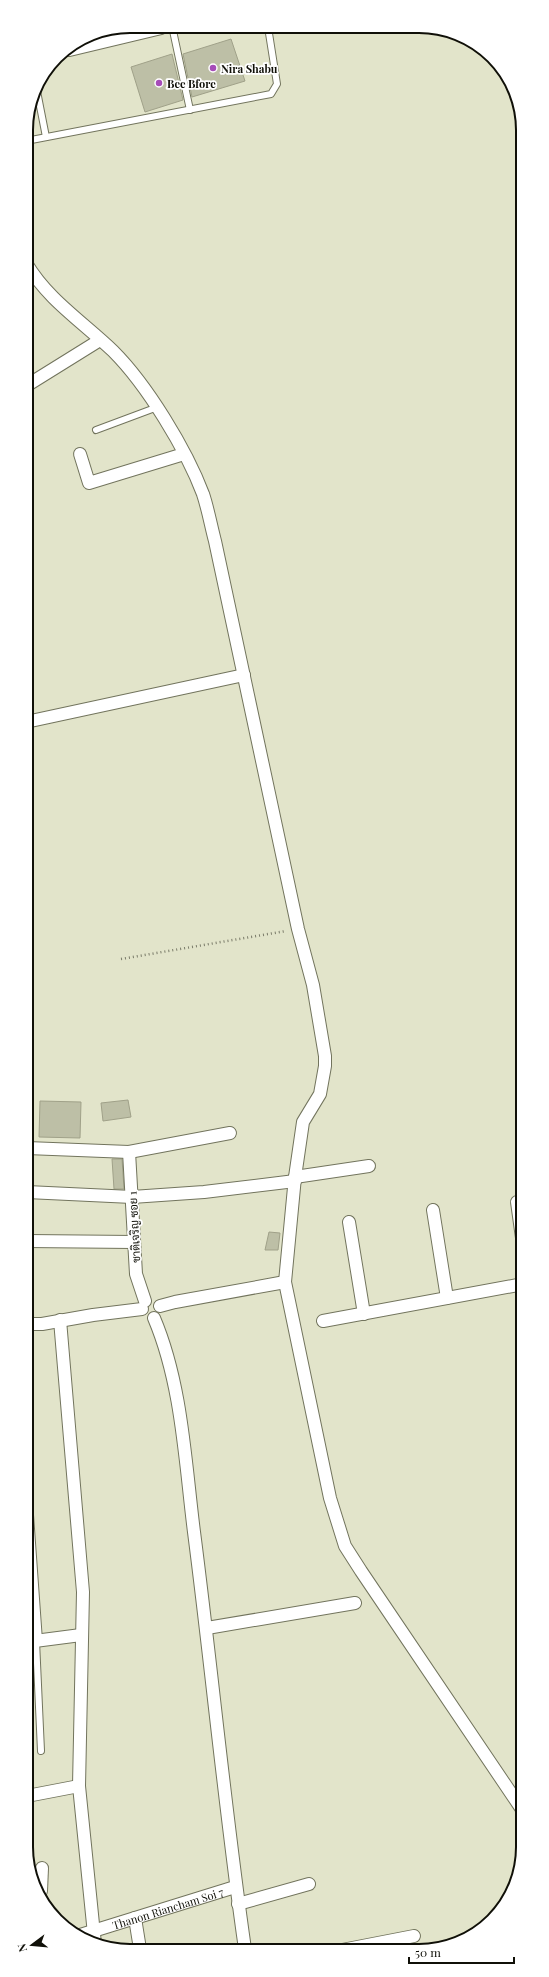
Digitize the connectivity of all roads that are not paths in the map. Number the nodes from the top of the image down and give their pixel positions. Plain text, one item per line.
1 (132, 33) edge
2 (174, 33) edge
3 (269, 33) edge
4 (84, 44) edge
5 (38, 98) edge
6 (190, 110) junction
7 (46, 137) junction
8 (33, 140) edge
9 (33, 274) edge
10 (100, 340) junction
11 (33, 382) edge
12 (156, 408) junction
13 (96, 430) dead end
14 (80, 454) dead end
15 (184, 454) junction
16 (244, 675) junction
17 (33, 720) edge
18 (230, 1133) dead end
19 (33, 1148) edge
20 (129, 1152) junction
21 (369, 1166) dead end
22 (295, 1179) junction
23 (33, 1192) edge
24 (132, 1197) junction
25 (433, 1210) dead end
26 (350, 1222) dead end
27 (33, 1241) edge
28 (134, 1242) junction
29 (285, 1282) junction
30 (516, 1285) edge
31 (447, 1298) junction
32 (143, 1305) junction
33 (160, 1306) junction
34 (364, 1314) junction
35 (154, 1318) junction
36 (60, 1320) junction
37 (323, 1321) dead end
38 (33, 1323) edge
39 (356, 1603) dead end
40 (207, 1628) junction
41 (81, 1635) junction
42 (33, 1642) edge
43 (33, 1664) edge
44 (41, 1751) dead end
45 (79, 1786) junction
46 (33, 1795) edge
47 (516, 1801) edge
48 (42, 1868) dead end
49 (309, 1884) dead end
50 (41, 1886) edge
51 (236, 1887) junction
52 (238, 1904) junction
53 (135, 1918) junction
54 (93, 1931) junction
55 (86, 1933) edge
56 (414, 1936) dead end
57 (94, 1937) edge
58 (139, 1944) edge
59 (244, 1944) edge
60 (373, 1944) edge

1 - 4 street
2 - 6 lane
3 - 6 lane
5 - 7 lane
6 - 7 lane
7 - 8 lane
9 - 10 street
10 - 11 street
10 - 12 street
12 - 13 lane
12 - 15 street
14 - 15 street
15 - 16 street
16 - 17 street
16 - 22 street
18 - 20 street
19 - 20 street
20 - 24 street, ชาติเจริญ ซอย 1
21 - 22 street
22 - 24 street
22 - 29 street
23 - 24 street
24 - 28 street, ชาติเจริญ ซอย 1
25 - 31 street
26 - 34 street
27 - 28 street
28 - 32 street, ชาติเจริญ ซอย 1
29 - 33 street
29 - 47 street
30 - 31 street
31 - 34 street
32 - 33 street
32 - 35 street
32 - 36 street
33 - 35 street
34 - 37 street
35 - 40 street
36 - 38 street
36 - 41 street
39 - 40 street
40 - 51 street
41 - 42 street
41 - 45 street
43 - 44 lane
45 - 46 street
45 - 54 street
48 - 50 street
49 - 52 street
51 - 52 street
51 - 53 street, Thanon Riancham Soi 7
52 - 59 street
53 - 54 street, Thanon Riancham Soi 7
53 - 58 street
54 - 55 street, Thanon Riancham Soi 7
54 - 57 street
56 - 60 street

